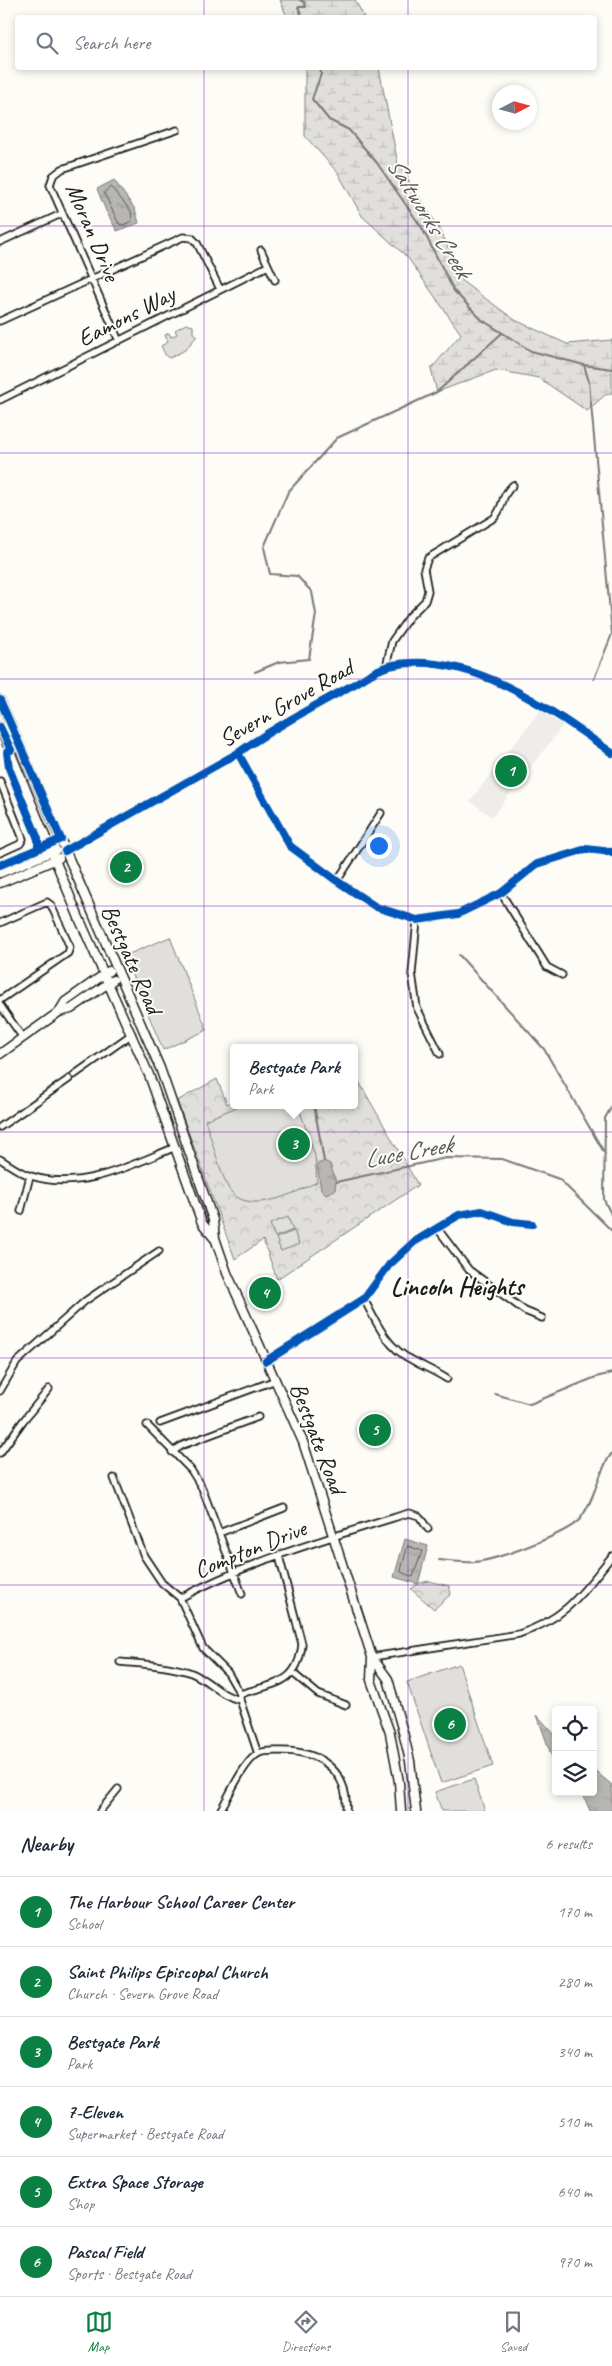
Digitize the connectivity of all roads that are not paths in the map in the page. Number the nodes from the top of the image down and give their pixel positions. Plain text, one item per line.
1 (177, 130) dead end
2 (61, 214) junction
3 (0, 242) edge
4 (261, 250) dead end
5 (268, 266) junction
6 (91, 278) junction
7 (275, 280) dead end
8 (220, 289) junction
9 (0, 321) edge
10 (119, 341) junction
11 (0, 400) edge
12 (513, 486) dead end
13 (386, 666) junction
14 (0, 700) edge
15 (0, 727) edge
16 (612, 753) edge
17 (238, 754) junction
18 (0, 781) edge
19 (381, 813) dead end
20 (52, 850) junction
21 (65, 851) junction
22 (612, 852) edge
23 (0, 853) edge
24 (56, 860) junction
25 (0, 873) edge
26 (337, 881) junction
27 (0, 884) edge
28 (501, 893) junction
29 (417, 920) junction
30 (0, 923) edge
31 (115, 968) junction
32 (104, 974) junction
33 (562, 975) dead end
34 (119, 977) junction
35 (109, 983) junction
36 (0, 1000) edge
37 (0, 1005) edge
38 (59, 1012) junction
39 (132, 1034) junction
40 (23, 1038) junction
41 (0, 1054) edge
42 (440, 1054) dead end
43 (170, 1096) junction
44 (159, 1100) junction
45 (0, 1127) edge
46 (176, 1146) junction
47 (0, 1159) edge
48 (30, 1176) junction
49 (21, 1211) dead end
50 (532, 1224) dead end
51 (438, 1228) junction
52 (214, 1238) junction
53 (160, 1251) dead end
54 (364, 1299) junction
55 (542, 1318) dead end
56 (266, 1361) junction
57 (447, 1379) dead end
58 (276, 1380) junction
59 (49, 1389) dead end
60 (0, 1391) edge
61 (258, 1417) dead end
62 (160, 1423) dead end
63 (147, 1425) dead end
64 (172, 1452) junction
65 (0, 1453) edge
66 (114, 1478) dead end
67 (284, 1508) dead end
68 (428, 1529) dead end
69 (219, 1533) junction
70 (334, 1536) junction
71 (280, 1556) junction
72 (612, 1556) edge
73 (233, 1573) junction
74 (242, 1594) dead end
75 (180, 1598) junction
76 (372, 1657) junction
77 (120, 1662) dead end
78 (294, 1674) junction
79 (240, 1697) junction
80 (346, 1705) dead end
81 (258, 1754) junction
82 (118, 1789) dead end
83 (100, 1811) edge
84 (220, 1811) edge
85 (346, 1811) edge
86 (401, 1811) edge
87 (416, 1811) edge

1 - 2 street, Moran Drive
2 - 3 street
2 - 6 street, Moran Drive
4 - 5 street
5 - 7 street
5 - 8 street, Eamons Way
6 - 8 street
6 - 9 street
6 - 10 street, Moran Drive
8 - 10 street, Eamons Way
10 - 11 street, Eamons Way
12 - 13 street
13 - 16 street, Severn Grove Road
13 - 17 street, Severn Grove Road
14 - 21 main road, Bestgate Road
15 - 20 main road, Bestgate Road
17 - 21 street, Severn Grove Road
17 - 26 street
18 - 23 street
19 - 26 street
20 - 21 main road
20 - 24 main road, Bestgate Road
20 - 25 main road
21 - 24 main road
21 - 31 main road, Bestgate Road
22 - 28 street
24 - 27 main road
24 - 32 main road, Bestgate Road
26 - 29 street
28 - 29 street
28 - 33 street
29 - 42 street
30 - 36 street
31 - 32 main road
31 - 34 main road, Bestgate Road
32 - 35 main road, Bestgate Road
32 - 38 main road
34 - 35 main road
34 - 43 main road, Bestgate Road
35 - 38 main road
35 - 39 main road, Bestgate Road
37 - 40 street
38 - 40 main road
39 - 44 main road, Bestgate Road
39 - 45 street
40 - 41 main road
43 - 44 main road
43 - 52 main road, Bestgate Road
44 - 46 main road, Bestgate Road
46 - 48 street
46 - 52 main road, Bestgate Road
47 - 48 street
48 - 49 street
50 - 51 street
51 - 54 street
51 - 55 street
52 - 56 main road, Bestgate Road
53 - 60 street
54 - 56 street
54 - 57 street
56 - 58 main road, Bestgate Road
58 - 62 street
58 - 70 main road, Bestgate Road
59 - 65 street
61 - 64 street
63 - 64 street
64 - 69 street
66 - 75 street
67 - 69 street
68 - 70 street, Compton Drive
69 - 73 street
70 - 71 street, Compton Drive
70 - 76 main road, Bestgate Road
71 - 73 street, Compton Drive
71 - 78 street
72 - 76 street
73 - 74 street
73 - 75 street, Compton Drive
75 - 79 street
76 - 86 main road, Bestgate Road
76 - 87 main road, Bestgate Road
77 - 79 street
78 - 79 street
78 - 80 street
79 - 81 street
81 - 84 street
81 - 85 street
82 - 83 street

